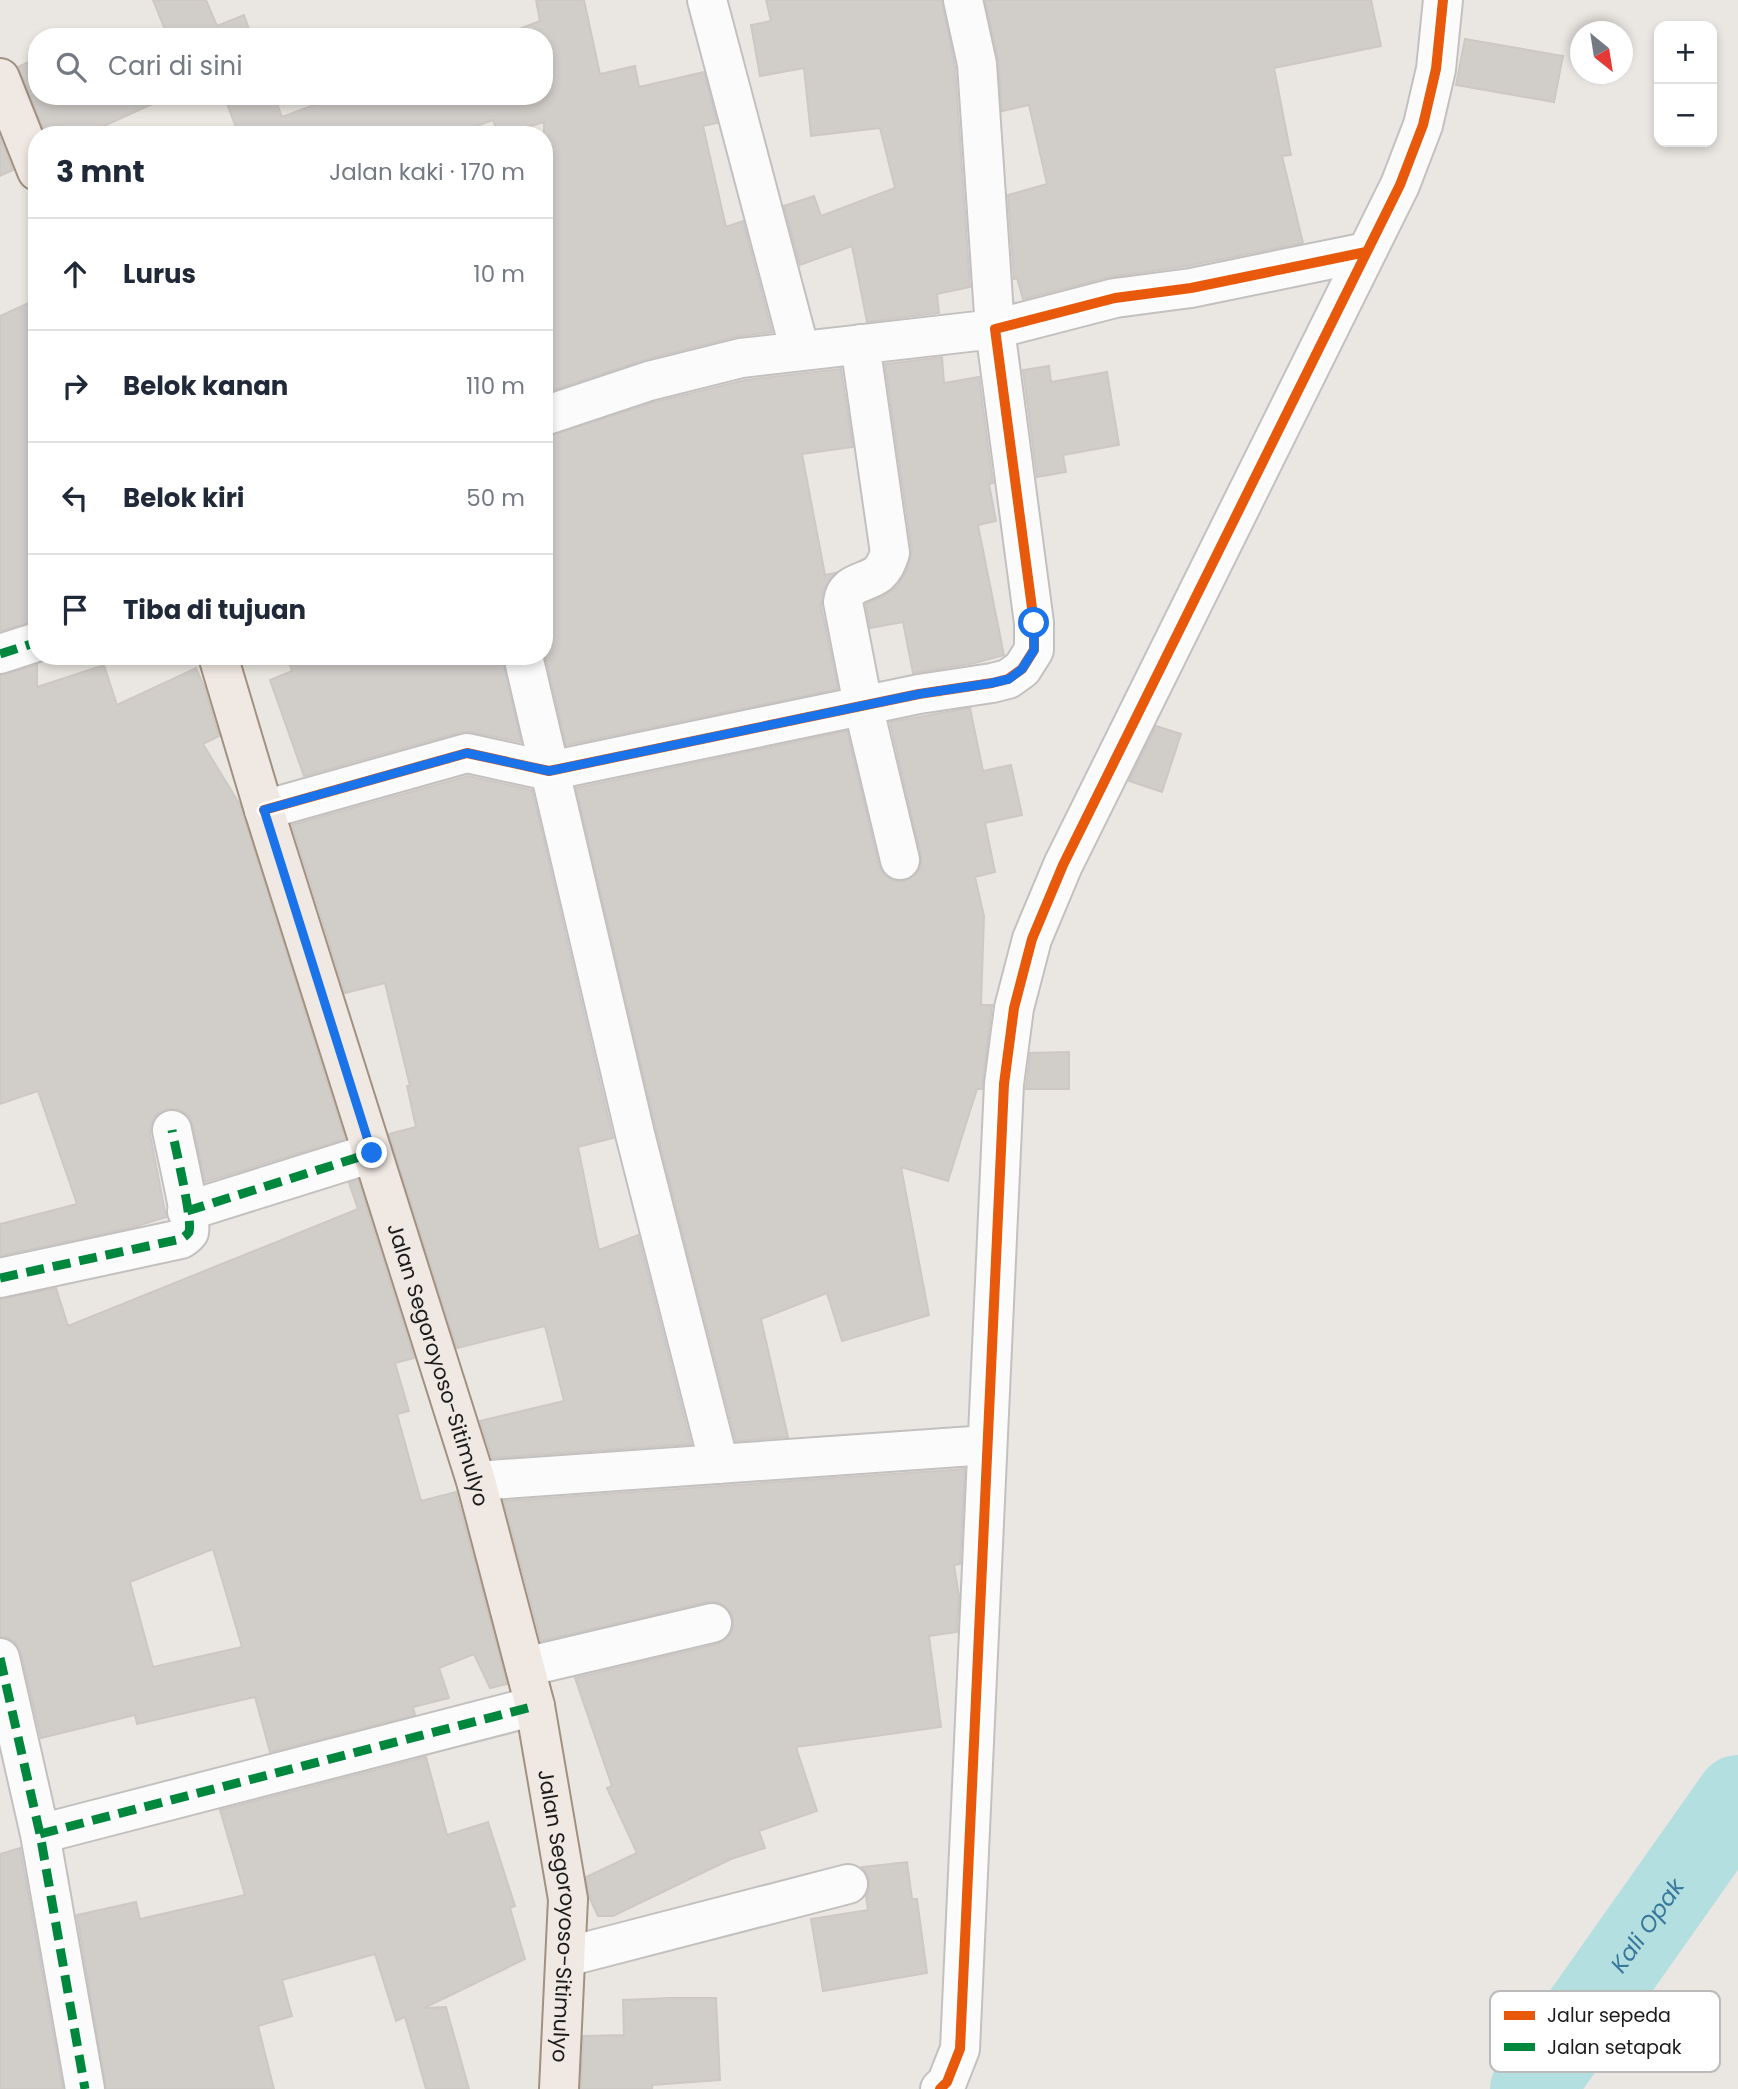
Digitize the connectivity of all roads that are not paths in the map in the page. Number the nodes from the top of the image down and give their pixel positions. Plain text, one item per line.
1 (707, 0) edge
2 (963, 0) edge
3 (1443, 0) edge
4 (0, 78) edge
5 (28, 148) edge
6 (1366, 252) junction
7 (995, 329) junction
8 (860, 345) junction
9 (800, 351) junction
10 (553, 413) edge
11 (28, 645) edge
12 (0, 654) edge
13 (222, 665) edge
14 (525, 665) edge
15 (863, 705) junction
16 (549, 771) junction
17 (264, 810) junction
18 (900, 860) dead end
19 (172, 1130) dead end
20 (372, 1153) junction
21 (187, 1211) junction
22 (0, 1278) edge
23 (987, 1445) junction
24 (719, 1464) junction
25 (476, 1481) junction
26 (712, 1623) dead end
27 (0, 1658) edge
28 (526, 1667) junction
29 (535, 1706) junction
30 (40, 1834) junction
31 (848, 1884) dead end
32 (566, 1956) junction
33 (85, 2089) edge
34 (559, 2089) edge
35 (940, 2089) edge

1 - 9 street
2 - 7 street
3 - 6 street
4 - 5 main road
6 - 7 street
6 - 23 street
7 - 8 street
7 - 15 street
8 - 9 street
8 - 15 street
9 - 10 street
11 - 12 street
13 - 17 main road, Jalan Segoroyoso-Sitimulyo
14 - 16 street
15 - 16 street
15 - 18 street
16 - 17 street
16 - 24 street
17 - 20 main road, Jalan Segoroyoso-Sitimulyo
19 - 21 street
20 - 21 street
20 - 25 main road, Jalan Segoroyoso-Sitimulyo
21 - 22 street
23 - 24 street
23 - 35 street
24 - 25 street
25 - 28 main road, Jalan Segoroyoso-Sitimulyo
26 - 28 street
27 - 30 street
28 - 29 main road, Jalan Segoroyoso-Sitimulyo
29 - 30 street
29 - 32 main road, Jalan Segoroyoso-Sitimulyo
30 - 33 street
31 - 32 street
32 - 34 main road, Jalan Segoroyoso-Sitimulyo

